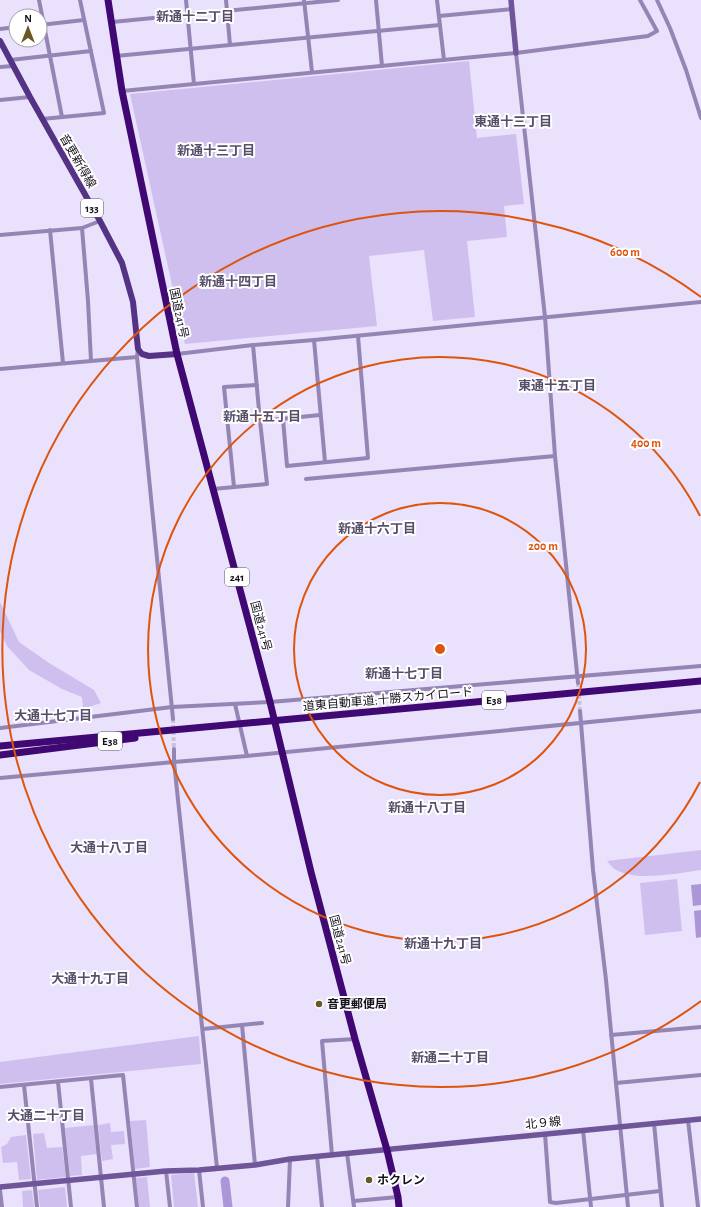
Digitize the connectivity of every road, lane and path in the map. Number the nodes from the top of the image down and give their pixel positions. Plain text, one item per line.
1 (80, 0) edge
2 (108, 0) edge
3 (186, 0) edge
4 (226, 0) edge
5 (338, 0) edge
6 (376, 0) edge
7 (438, 0) edge
8 (511, 0) edge
9 (640, 0) edge
10 (657, 0) edge
11 (304, 2) edge
12 (512, 9) junction
13 (227, 11) junction
14 (187, 14) junction
15 (439, 16) junction
16 (84, 20) junction
17 (112, 22) junction
18 (48, 23) edge
19 (440, 25) junction
20 (379, 31) junction
21 (308, 38) junction
22 (0, 40) edge
23 (230, 45) junction
24 (48, 47) edge
25 (191, 49) junction
26 (91, 50) junction
27 (516, 53) junction
28 (50, 55) junction
29 (116, 56) junction
30 (444, 60) junction
31 (12, 63) junction
32 (382, 66) junction
33 (0, 67) edge
34 (312, 72) junction
35 (194, 84) junction
36 (122, 91) junction
37 (30, 97) junction
38 (0, 100) edge
39 (62, 117) junction
40 (701, 118) edge
41 (42, 119) junction
42 (100, 221) junction
43 (82, 228) junction
44 (50, 230) junction
45 (0, 235) edge
46 (701, 302) edge
47 (545, 317) junction
48 (358, 336) junction
49 (314, 340) junction
50 (253, 345) junction
51 (138, 349) junction
52 (177, 354) junction
53 (137, 357) junction
54 (91, 361) junction
55 (63, 363) junction
56 (0, 369) edge
57 (257, 385) junction
58 (320, 415) junction
59 (283, 419) junction
60 (260, 421) junction
61 (555, 456) junction
62 (325, 462) junction
63 (306, 479) dead end
64 (234, 487) junction
65 (213, 489) junction
66 (701, 666) edge
67 (578, 676) junction
68 (701, 681) edge
69 (578, 683) tunnel mouth
70 (270, 702) junction
71 (235, 704) junction
72 (172, 706) junction
73 (580, 711) tunnel mouth
74 (701, 711) edge
75 (173, 719) tunnel mouth
76 (581, 723) junction
77 (220, 726) junction
78 (0, 728) edge
79 (0, 746) edge
80 (174, 749) tunnel mouth
81 (282, 752) junction
82 (0, 755) edge
83 (247, 756) junction
84 (174, 762) junction
85 (0, 778) edge
86 (262, 1023) dead end
87 (242, 1025) junction
88 (701, 1027) edge
89 (203, 1029) junction
90 (611, 1035) junction
91 (355, 1039) junction
92 (701, 1075) edge
93 (91, 1079) junction
94 (58, 1082) junction
95 (616, 1083) junction
96 (24, 1085) junction
97 (0, 1087) edge
98 (701, 1118) edge
99 (688, 1120) junction
100 (654, 1123) junction
101 (620, 1126) junction
102 (583, 1130) junction
103 (545, 1134) junction
104 (387, 1150) junction
105 (347, 1153) junction
106 (332, 1155) junction
107 (317, 1156) junction
108 (290, 1159) junction
109 (255, 1165) junction
110 (217, 1168) junction
111 (199, 1170) junction
112 (166, 1171) junction
113 (134, 1174) junction
114 (101, 1177) junction
115 (68, 1181) junction
116 (34, 1184) junction
117 (0, 1188) edge
118 (660, 1191) junction
119 (627, 1195) junction
120 (398, 1197) junction
121 (590, 1199) junction
122 (354, 1201) junction
123 (556, 1205) edge
124 (2, 1207) edge
125 (37, 1207) edge
126 (71, 1207) edge
127 (104, 1207) edge
128 (137, 1207) edge
129 (170, 1207) edge
130 (203, 1207) edge
131 (288, 1207) edge
132 (322, 1207) edge
133 (354, 1207) edge
134 (399, 1207) edge
135 (591, 1207) edge
136 (628, 1207) edge
137 (662, 1207) edge
138 (698, 1207) edge

1 - 16 street
2 - 17 highway, 国道241号 / 241
3 - 14 street
4 - 13 street
5 - 11 street
6 - 20 street
7 - 15 street
8 - 12 street
9 - 27 street
10 - 40 street
11 - 13 street
11 - 21 street
12 - 15 street
12 - 27 street
13 - 14 street
13 - 23 street
14 - 17 street
14 - 25 street
15 - 19 street
16 - 18 street
16 - 26 street
17 - 29 highway, 国道241号 / 241
19 - 20 street
19 - 30 street
20 - 21 street
20 - 32 street
21 - 23 street
21 - 34 street
22 - 31 main road, 音更新得線 / 133
23 - 25 street
24 - 28 street
25 - 29 street
25 - 35 street
26 - 28 street
26 - 39 street
27 - 30 street
27 - 47 street
28 - 31 street
28 - 39 street
29 - 36 highway, 国道241号 / 241
30 - 32 street
31 - 33 street
31 - 37 main road, 音更新得線 / 133
32 - 34 street
34 - 35 street
35 - 36 street
36 - 52 highway, 国道241号 / 241
37 - 38 street
37 - 41 main road, 音更新得線 / 133
39 - 41 street
41 - 42 main road, 音更新得線 / 133
42 - 43 street
42 - 51 main road, 音更新得線 / 133
43 - 44 street
43 - 54 street
44 - 45 street
44 - 55 street
46 - 47 street
47 - 48 street
47 - 61 street
48 - 49 street
48 - 62 street
49 - 50 street
49 - 58 street
50 - 52 street
50 - 57 street
51 - 52 main road
51 - 53 street
52 - 65 highway, 国道241号 / 241
53 - 54 street
53 - 72 street
54 - 55 street
55 - 56 street
57 - 60 street
57 - 64 street
58 - 59 street
58 - 62 street
59 - 60 street
59 - 62 street
60 - 64 street
61 - 63 street
61 - 67 street
64 - 65 street
65 - 70 highway, 国道241号 / 241
66 - 67 street
67 - 69 street
67 - 70 street
68 - 77 highway, 道東自動車道;十勝スカイロード / E38
70 - 71 street
70 - 81 highway, 国道241号 / 241
71 - 72 street
71 - 83 street
72 - 75 street
72 - 78 street
73 - 76 street
74 - 76 street
76 - 81 street
76 - 90 street
77 - 79 highway, 道東自動車道;十勝スカイロード / E38
77 - 82 highway, 道東自動車道;十勝スカイロード / E38
80 - 84 street
81 - 83 street
81 - 91 highway, 国道241号 / 241
83 - 84 street
84 - 85 street
84 - 89 street
86 - 87 street
87 - 89 street
87 - 109 street
88 - 90 street
89 - 110 street
90 - 95 street
91 - 104 highway, 国道241号 / 241
91 - 106 street
92 - 95 street
93 - 94 street
93 - 113 street
93 - 114 street
94 - 96 street
94 - 115 street
95 - 101 street
96 - 97 street
96 - 116 street
98 - 99 street, 北９線
99 - 100 street, 北９線
99 - 138 street
100 - 101 street, 北９線
100 - 118 street
101 - 102 street, 北９線
101 - 119 street
102 - 103 street, 北９線
102 - 121 street
103 - 104 street, 北９線
103 - 123 street
104 - 105 street, 北９線
104 - 120 highway, 国道241号 / 241
105 - 106 street, 北９線
105 - 122 street
106 - 107 street, 北９線
107 - 108 street, 北９線
107 - 132 street
108 - 109 street, 北９線
108 - 131 street
109 - 110 street, 北９線
110 - 111 street, 北９線
111 - 112 street, 北９線
111 - 130 street
112 - 113 street, 北９線
112 - 129 street
113 - 114 street, 北９線
113 - 128 street
114 - 115 street, 北９線
114 - 127 street
115 - 116 street, 北９線
115 - 126 street
116 - 117 street, 北９線
116 - 125 street
117 - 124 street
118 - 119 street
118 - 137 street
119 - 121 street
119 - 136 street
120 - 122 street
120 - 134 highway, 国道241号 / 241
121 - 123 street
121 - 135 street
122 - 133 street

